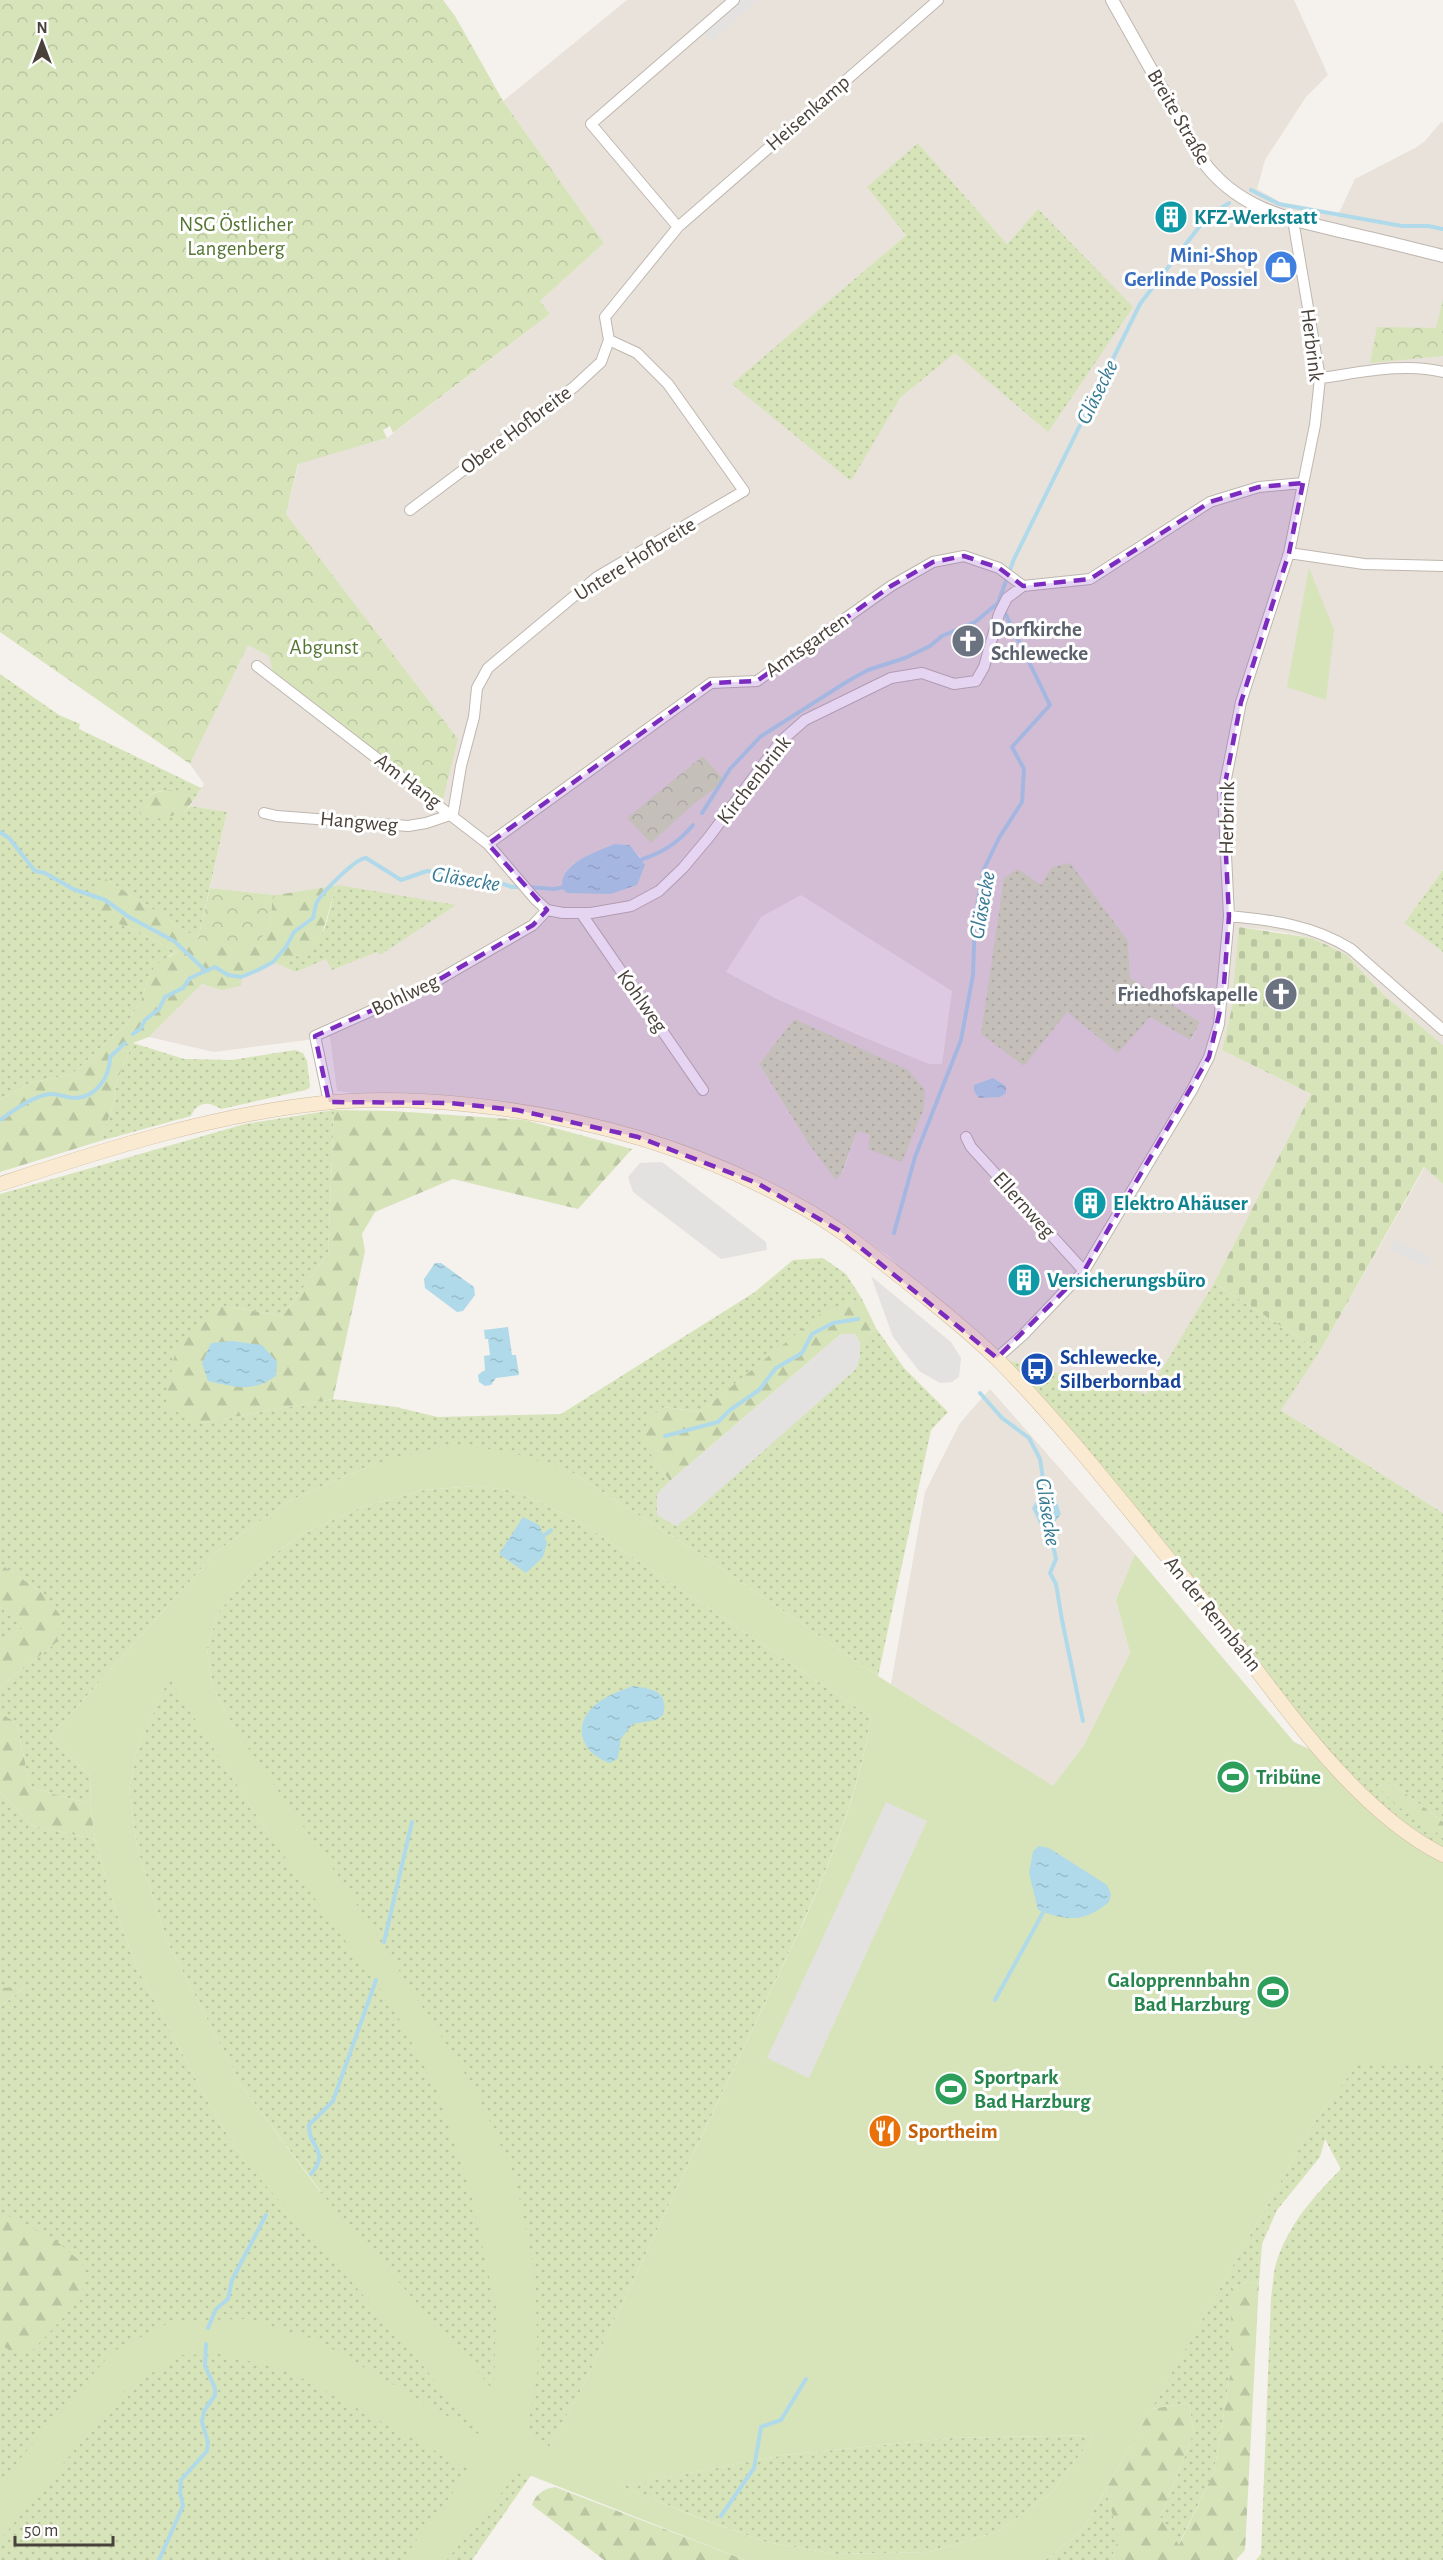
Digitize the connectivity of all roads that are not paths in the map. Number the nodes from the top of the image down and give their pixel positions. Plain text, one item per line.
1 (734, 0) edge
2 (938, 0) edge
3 (1112, 0) edge
4 (1293, 220) junction
5 (678, 227) junction
6 (1443, 256) edge
7 (609, 340) junction
8 (1443, 372) edge
9 (1320, 378) junction
10 (1303, 483) junction
11 (410, 510) dead end
12 (1289, 553) junction
13 (1443, 566) edge
14 (1023, 586) junction
15 (257, 666) dead end
16 (264, 813) dead end
17 (453, 814) junction
18 (488, 844) junction
19 (547, 910) junction
20 (581, 913) junction
21 (1228, 916) junction
22 (1443, 1030) edge
23 (703, 1090) dead end
24 (329, 1102) junction
25 (966, 1137) dead end
26 (0, 1184) edge
27 (1084, 1271) junction
28 (997, 1358) junction
29 (1443, 1855) edge

1 - 5 street
2 - 5 street, Heisenkamp
3 - 4 street, Breite Straße
4 - 6 street, Breite Straße
4 - 9 street, Herbrink
5 - 7 street, Heisenkamp
7 - 11 street, Obere Hofbreite
7 - 17 street, Untere Hofbreite
8 - 9 street
9 - 10 street, Herbrink
10 - 12 street, Herbrink
10 - 14 street
12 - 13 street
12 - 21 street, Herbrink
14 - 18 street, Amtsgarten
14 - 20 street, Kirchenbrink
15 - 17 street, Am Hang
16 - 17 street, Hangweg
17 - 18 street, Am Hang
18 - 19 street, Am Hang
19 - 20 street, Kirchenbrink
19 - 24 street, Bohlweg
20 - 23 street, Kohlweg
21 - 22 street
21 - 27 street, Herbrink
24 - 26 main road, An der Rennbahn
24 - 28 main road, An der Rennbahn
25 - 27 street, Ellernweg
27 - 28 street, Herbrink
28 - 29 main road, An der Rennbahn

